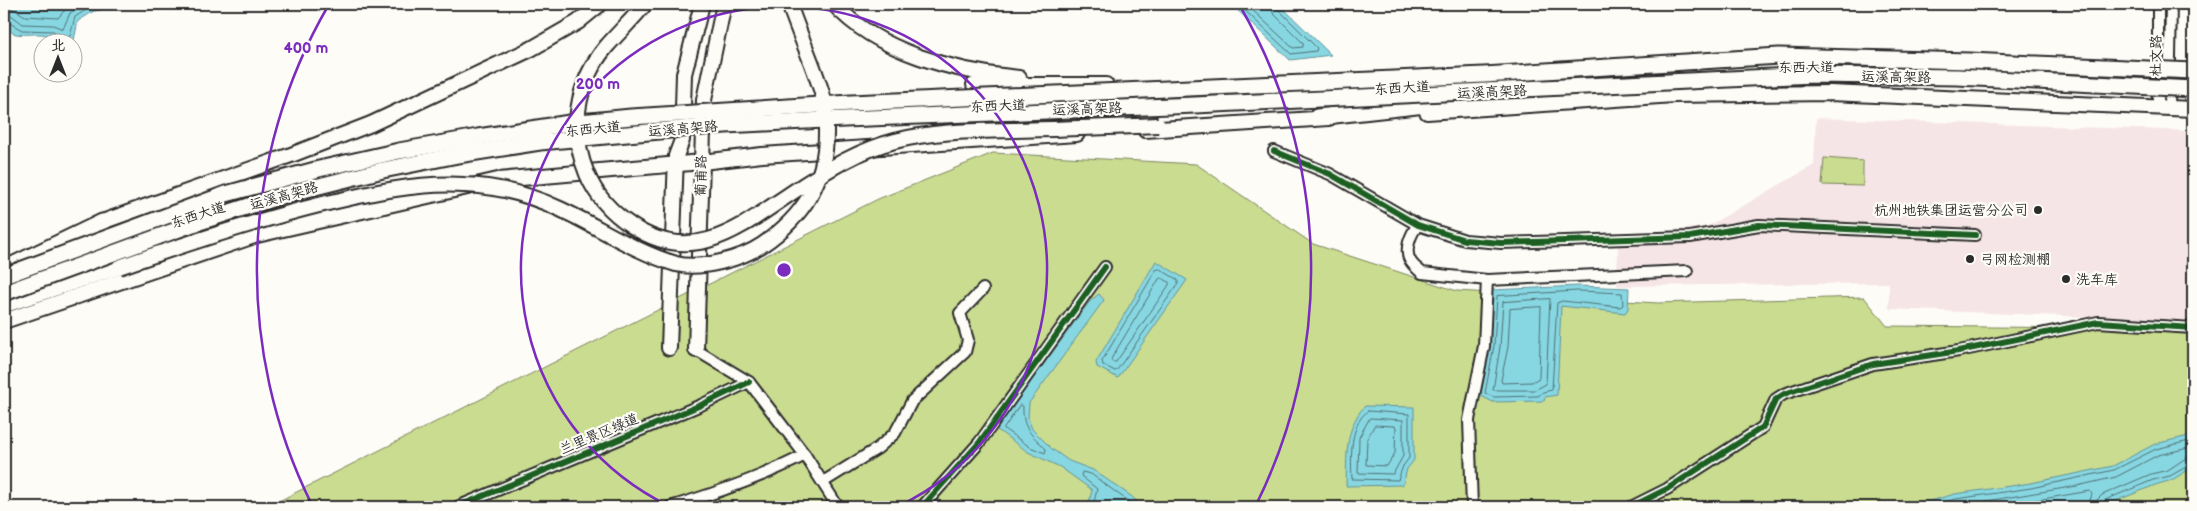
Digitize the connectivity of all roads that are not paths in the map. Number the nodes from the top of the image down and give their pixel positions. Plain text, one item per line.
1 (600, 4) edge
2 (645, 4) edge
3 (702, 4) edge
4 (724, 4) edge
5 (789, 4) edge
6 (834, 4) edge
7 (2158, 4) edge
8 (2171, 4) edge
9 (1586, 69) junction
10 (2193, 71) edge
11 (1312, 78) joint
12 (2164, 79) junction
13 (2193, 80) edge
14 (974, 85) dead end
15 (1119, 85) junction
16 (1588, 87) junction
17 (2193, 89) edge
18 (2163, 108) junction
19 (2193, 109) edge
20 (1317, 117) joint
21 (703, 120) junction
22 (682, 121) junction
23 (1274, 151) dead end
24 (702, 162) junction
25 (675, 165) junction
26 (102, 222) joint
27 (1418, 225) junction
28 (1975, 234) dead end
29 (119, 267) joint
30 (1105, 267) dead end
31 (4, 269) edge
32 (1687, 271) dead end
33 (4, 276) edge
34 (1487, 280) junction
35 (4, 285) edge
36 (983, 289) dead end
37 (4, 293) edge
38 (4, 305) edge
39 (4, 321) edge
40 (2193, 328) edge
41 (669, 348) dead end
42 (696, 350) joint
43 (749, 382) junction
44 (805, 455) junction
45 (823, 482) junction
46 (457, 507) edge
47 (670, 507) edge
48 (838, 507) edge
49 (922, 507) edge
50 (1472, 507) edge
51 (1631, 507) edge

1 - 26 main road
2 - 20 main road, bridge
3 - 22 main road, 葡甫路
4 - 21 main road, 葡甫路
5 - 29 main road, bridge
6 - 15 main road
7 - 12 street, 杜文路
8 - 12 street, 杜文路
9 - 10 highway, 运溪高架路, bridge
9 - 11 highway, bridge
9 - 33 highway, 运溪高架路, bridge
11 - 15 main road
12 - 13 main road, 东西大道
12 - 18 street, 杜文路
12 - 21 main road, 东西大道
14 - 15 main road
16 - 17 highway, 运溪高架路, bridge
16 - 20 highway, bridge
16 - 37 highway, 运溪高架路, bridge
18 - 19 main road
18 - 24 main road
21 - 22 main road, 东西大道
21 - 24 main road, 葡甫路
22 - 25 main road, 葡甫路
22 - 35 main road, 东西大道
23 - 27 street
24 - 25 main road
24 - 42 main road, 葡甫路
25 - 39 main road
25 - 41 main road, 葡甫路
26 - 31 highway
27 - 28 street
27 - 34 street
29 - 38 highway
30 - 49 street
32 - 34 street
34 - 50 street
36 - 45 street
40 - 51 street
42 - 43 street
43 - 44 street
43 - 46 street, 兰里景区绿道
44 - 45 street
44 - 47 street
45 - 48 street

